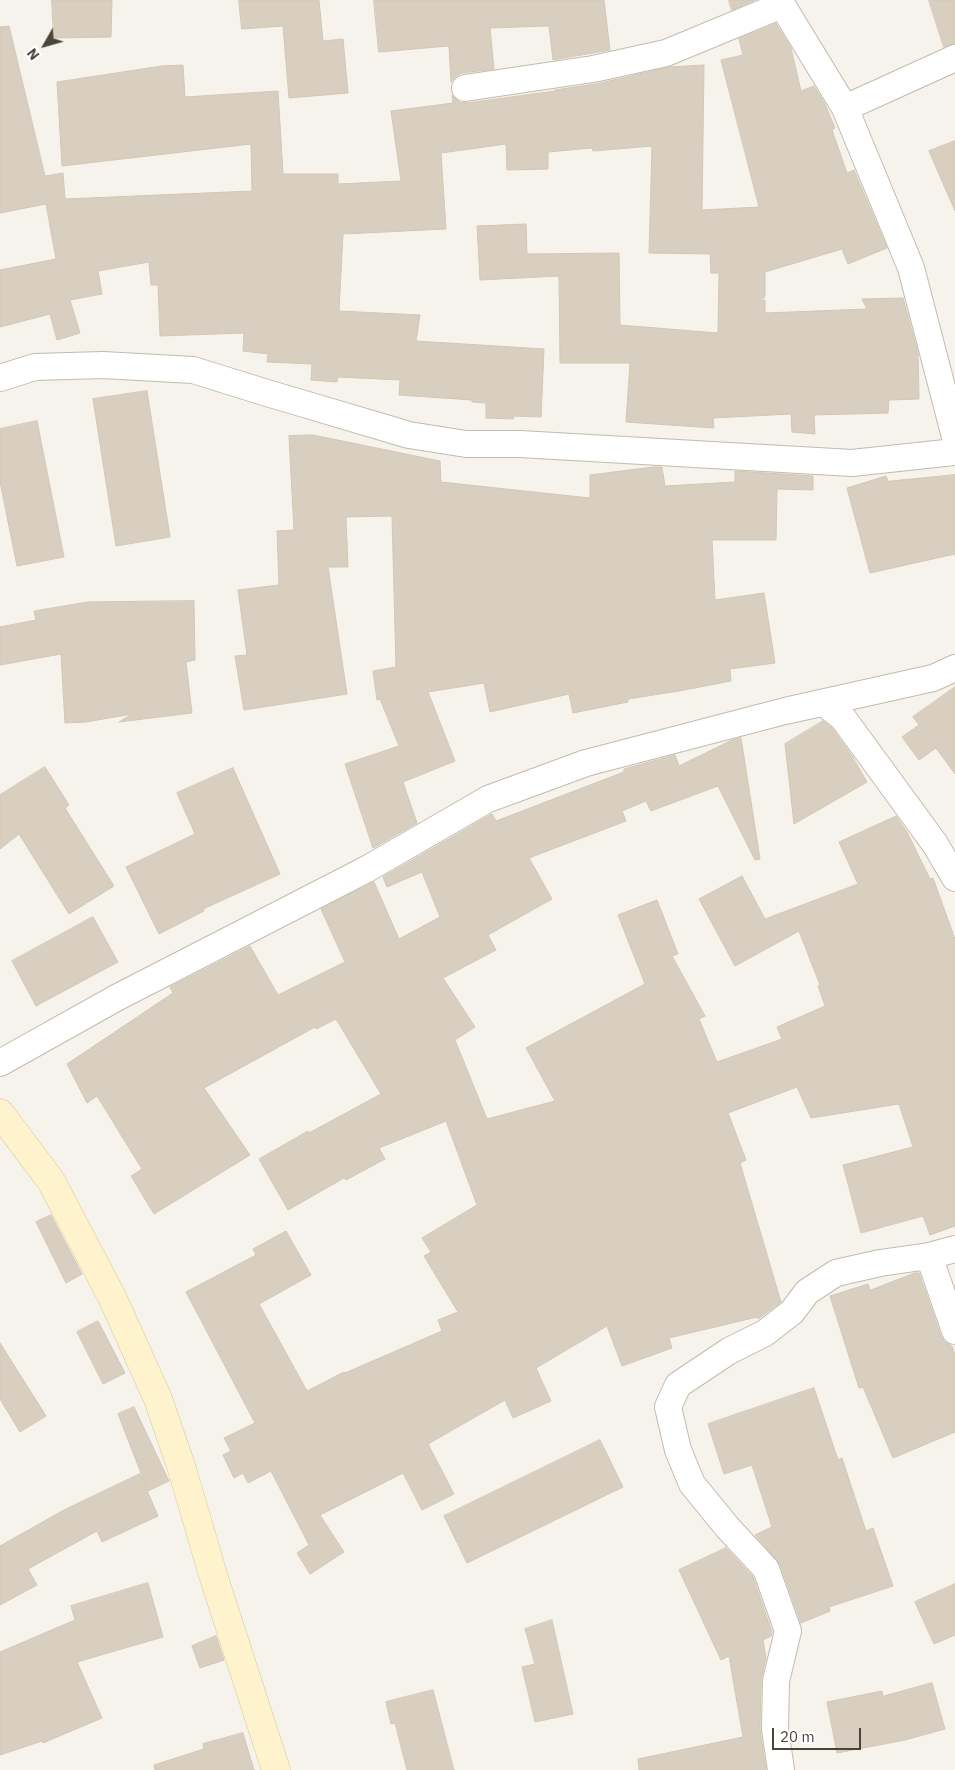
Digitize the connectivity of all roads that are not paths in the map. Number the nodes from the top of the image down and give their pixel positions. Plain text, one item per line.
1 (781, 2) edge
2 (955, 58) edge
3 (465, 88) dead end
4 (845, 108) junction
5 (0, 378) edge
6 (955, 437) edge
7 (955, 452) edge
8 (955, 668) edge
9 (824, 703) junction
10 (955, 878) edge
11 (0, 1063) edge
12 (1, 1116) edge
13 (955, 1249) edge
14 (929, 1256) junction
15 (955, 1331) edge
16 (276, 1770) edge
17 (781, 1770) edge

1 - 3 street
1 - 4 street
2 - 4 street
4 - 6 street
5 - 7 street
8 - 9 street
9 - 10 street
9 - 11 street
12 - 16 main road
13 - 14 street
14 - 15 street
14 - 17 street

